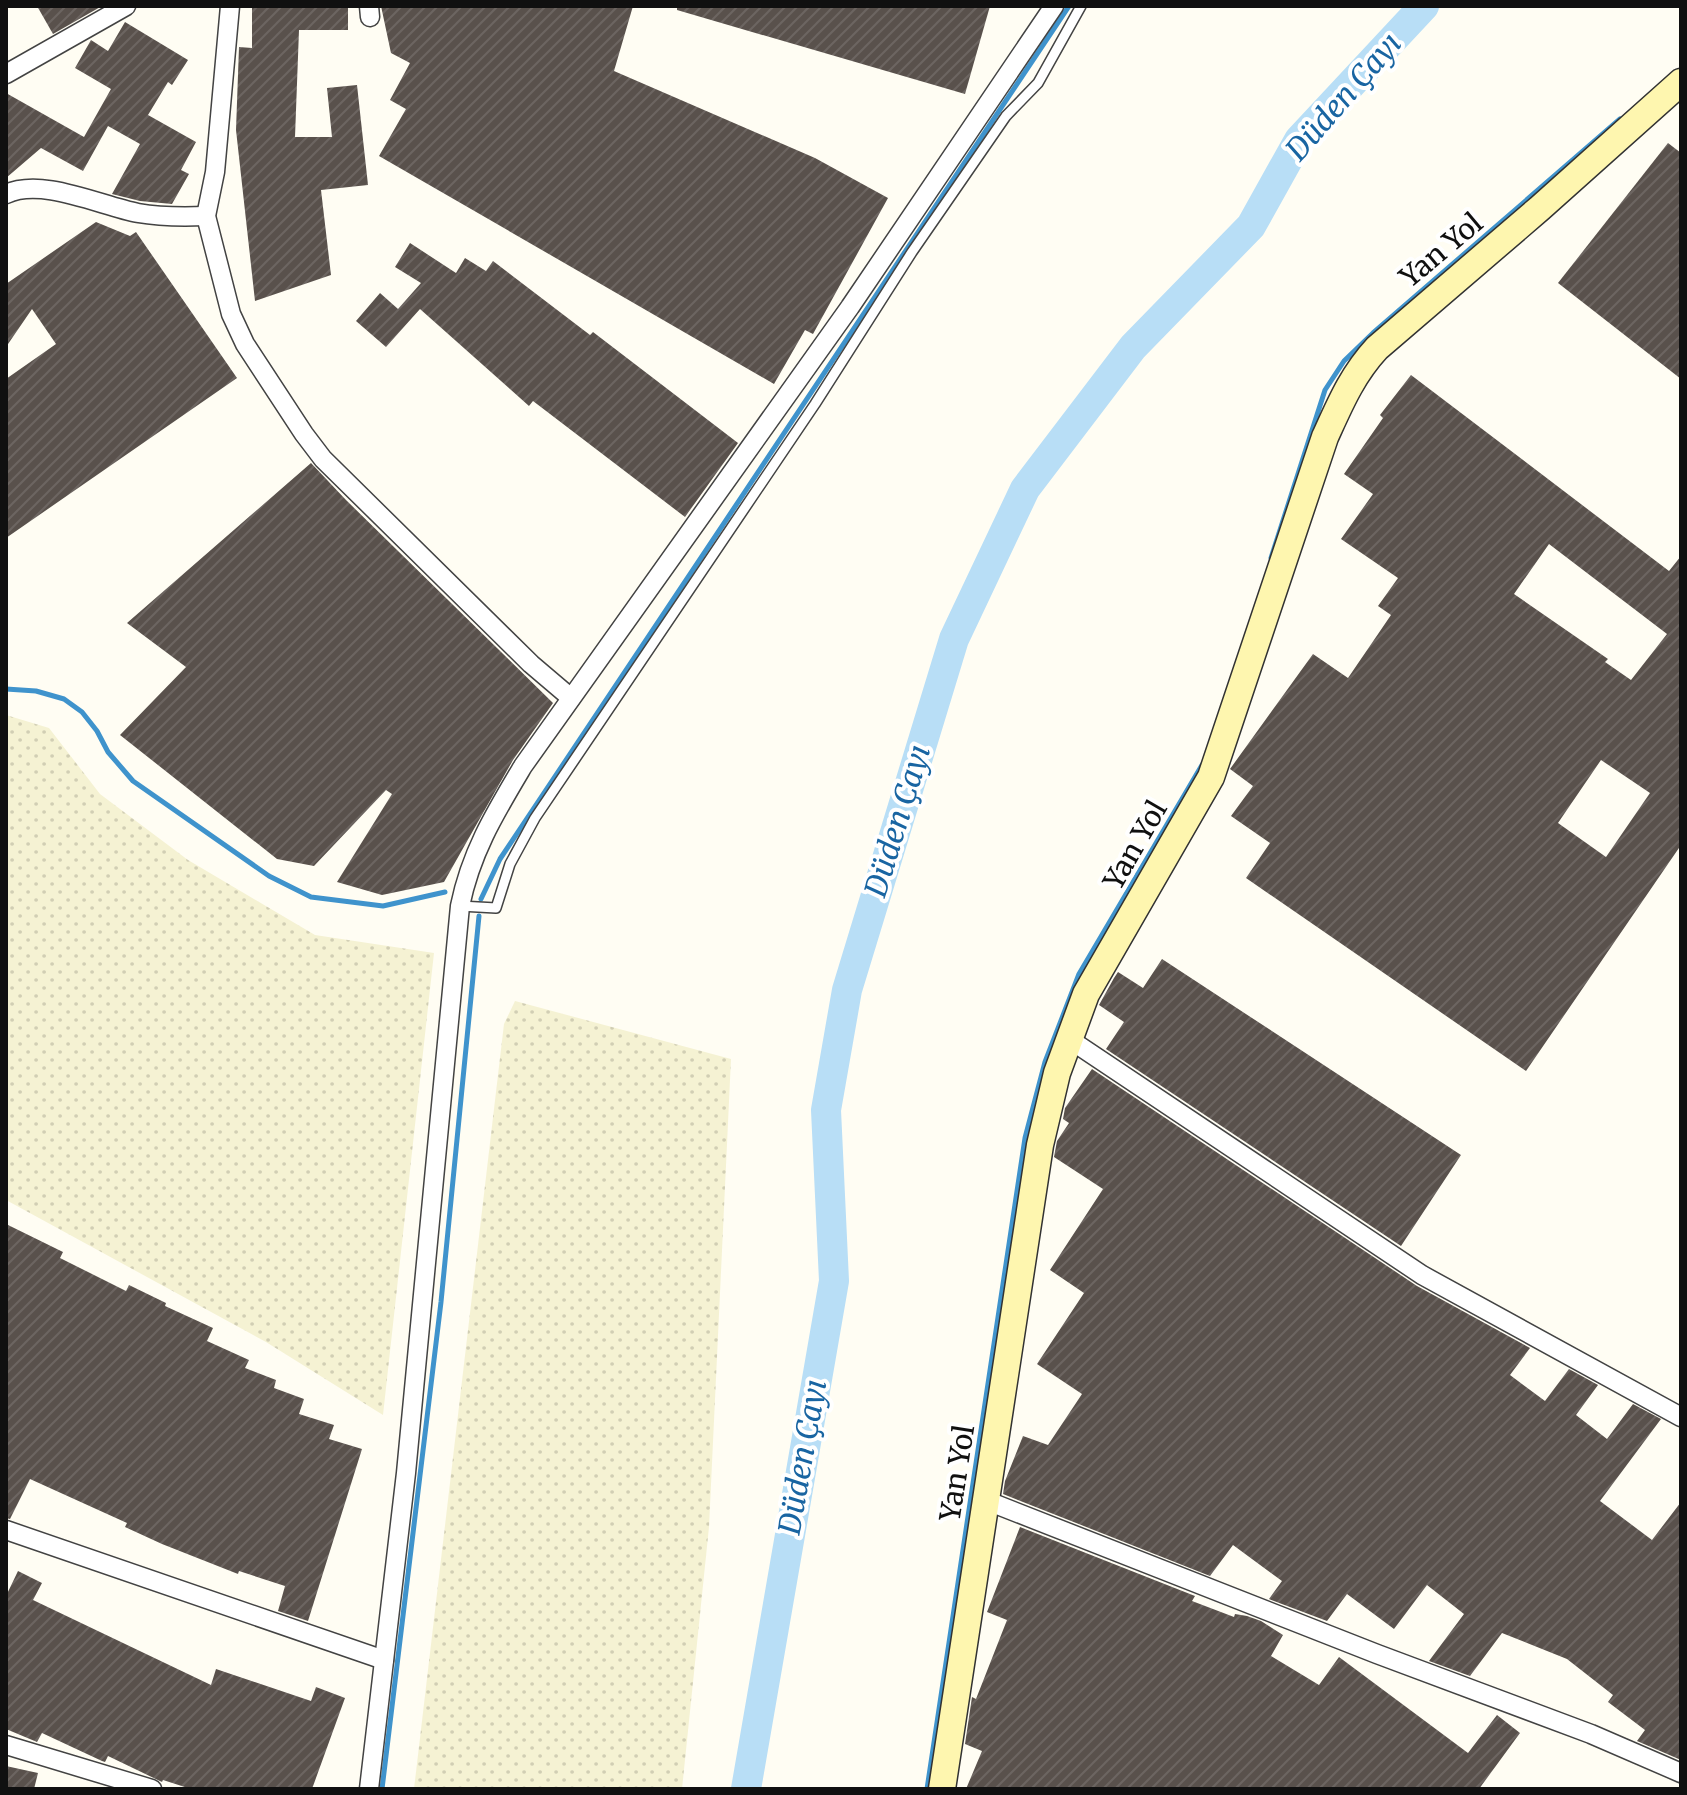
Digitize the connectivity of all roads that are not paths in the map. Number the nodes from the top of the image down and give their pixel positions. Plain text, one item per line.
1 (126, 6) edge
2 (230, 6) edge
3 (1054, 6) edge
4 (1081, 6) edge
5 (6, 74) edge
6 (1681, 82) edge
7 (945, 187) junction
8 (6, 194) edge
9 (206, 216) junction
10 (571, 698) junction
11 (460, 906) junction
12 (1069, 1039) junction
13 (1681, 1417) edge
14 (985, 1500) junction
15 (6, 1530) edge
16 (384, 1660) junction
17 (6, 1745) edge
18 (1681, 1773) edge
19 (152, 1789) edge
20 (369, 1789) edge
21 (942, 1789) edge

1 - 5 street
2 - 9 street
3 - 7 street
4 - 7 lane
6 - 12 street, Yan Yol
7 - 10 street
7 - 11 lane
8 - 9 street
9 - 10 street
10 - 11 street
11 - 16 street
12 - 13 street
12 - 14 street, Yan Yol
14 - 18 street
14 - 21 street, Yan Yol
15 - 16 street
16 - 20 street
17 - 19 street

